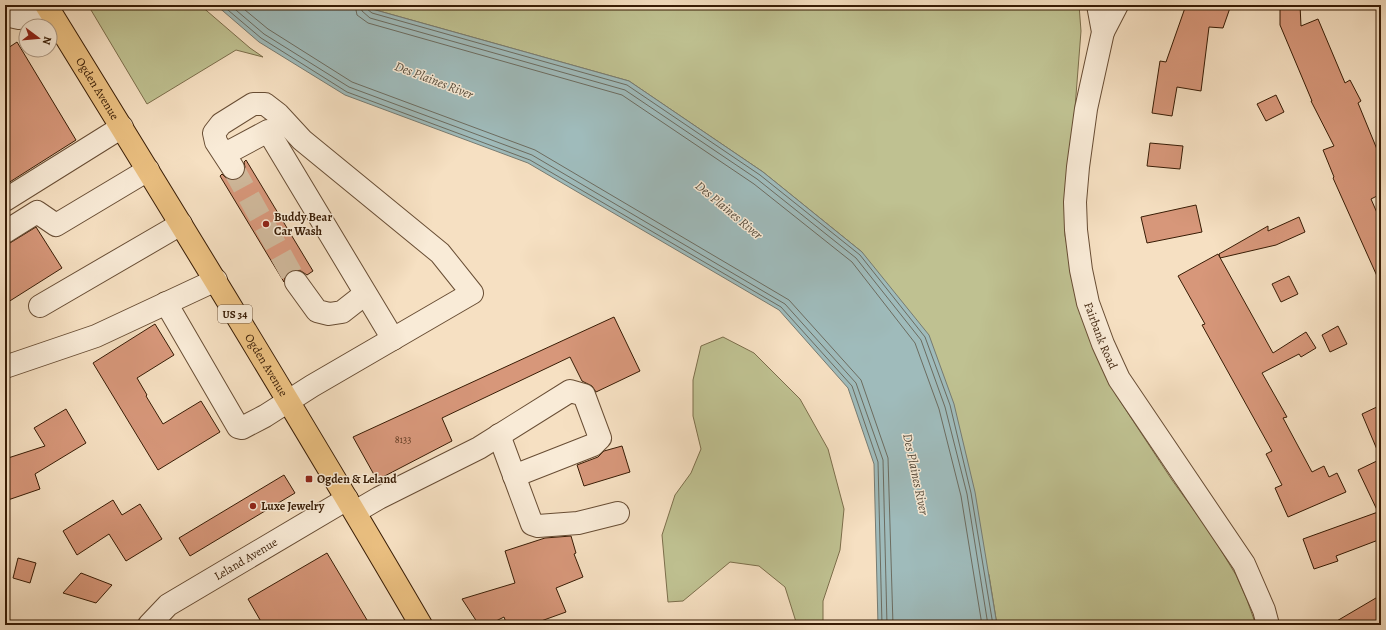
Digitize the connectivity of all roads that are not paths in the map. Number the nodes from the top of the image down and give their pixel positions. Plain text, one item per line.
1 (46, 5) edge
2 (1098, 5) edge
3 (1118, 5) edge
4 (10, 20) edge
5 (1102, 32) junction
6 (122, 127) junction
7 (148, 170) junction
8 (5, 200) edge
9 (181, 224) junction
10 (5, 232) edge
11 (216, 280) junction
12 (296, 282) tunnel mouth
13 (365, 294) junction
14 (166, 303) junction
15 (40, 306) dead end
16 (392, 339) junction
17 (5, 367) edge
18 (287, 401) junction
19 (499, 435) junction
20 (514, 476) junction
21 (351, 505) junction
22 (618, 513) dead end
23 (149, 625) edge
24 (421, 625) edge
25 (1268, 625) edge

1 - 4 street
1 - 6 main road, Ogden Avenue / US 34
2 - 5 street, Fairbank Road
3 - 5 street
5 - 25 street, Fairbank Road
6 - 7 main road, Ogden Avenue / US 34
6 - 8 street
7 - 9 main road, Ogden Avenue / US 34
7 - 10 street
9 - 11 main road, Ogden Avenue / US 34
9 - 15 street
11 - 14 street
11 - 18 main road, Ogden Avenue / US 34
12 - 13 street
13 - 16 street
13 - 16 street
14 - 17 street
14 - 18 street
16 - 18 street
18 - 21 main road, Ogden Avenue / US 34
19 - 20 street
19 - 20 street, Leland Avenue
19 - 21 street, Leland Avenue
20 - 22 street
21 - 23 street, Leland Avenue
21 - 24 main road, Ogden Avenue / US 34

